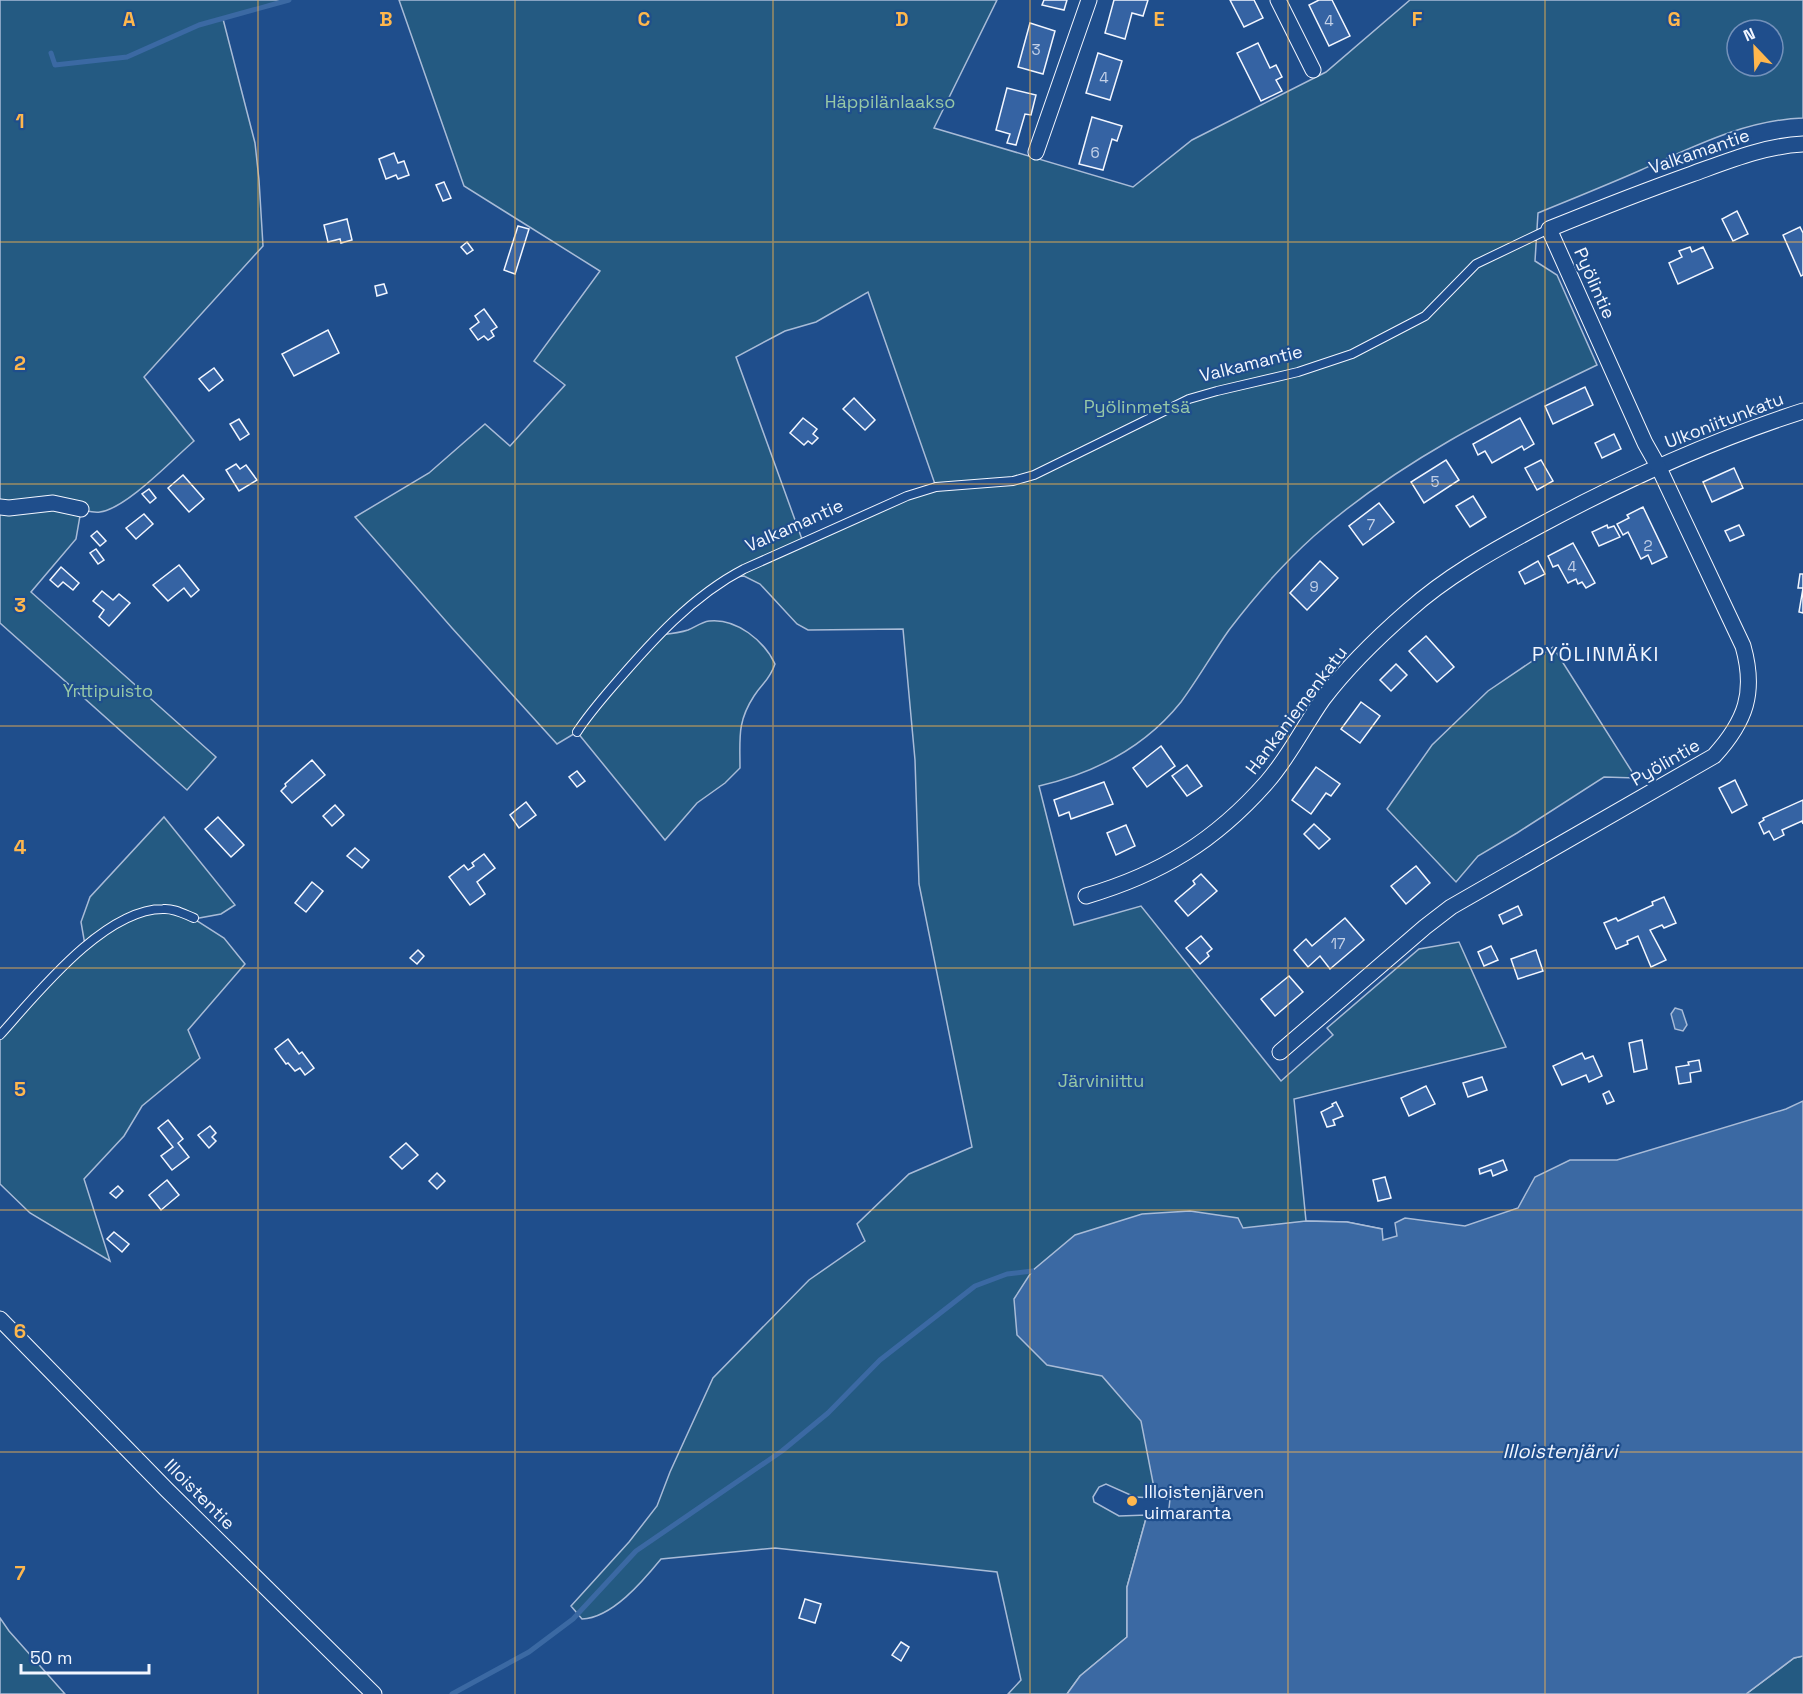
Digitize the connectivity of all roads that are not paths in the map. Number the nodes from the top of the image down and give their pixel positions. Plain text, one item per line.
1 (1089, 0) edge
2 (1278, 0) edge
3 (1313, 70) dead end
4 (1803, 144) edge
5 (1036, 152) dead end
6 (1549, 229) junction
7 (1803, 411) edge
8 (1658, 466) junction
9 (0, 507) edge
10 (81, 509) dead end
11 (577, 732) dead end
12 (1086, 896) dead end
13 (194, 918) dead end
14 (0, 1035) edge
15 (1280, 1052) dead end
16 (0, 1319) edge
17 (374, 1694) edge

1 - 5 street
2 - 3 street
4 - 6 street, Valkamantie
6 - 8 street, Pyölintie
6 - 11 lane, Valkamantie
7 - 8 street, Ulkoniitunkatu
8 - 12 street, Hankaniemenkatu
8 - 15 street, Pyölintie
9 - 10 street
13 - 14 lane
16 - 17 street, Illoistentie

